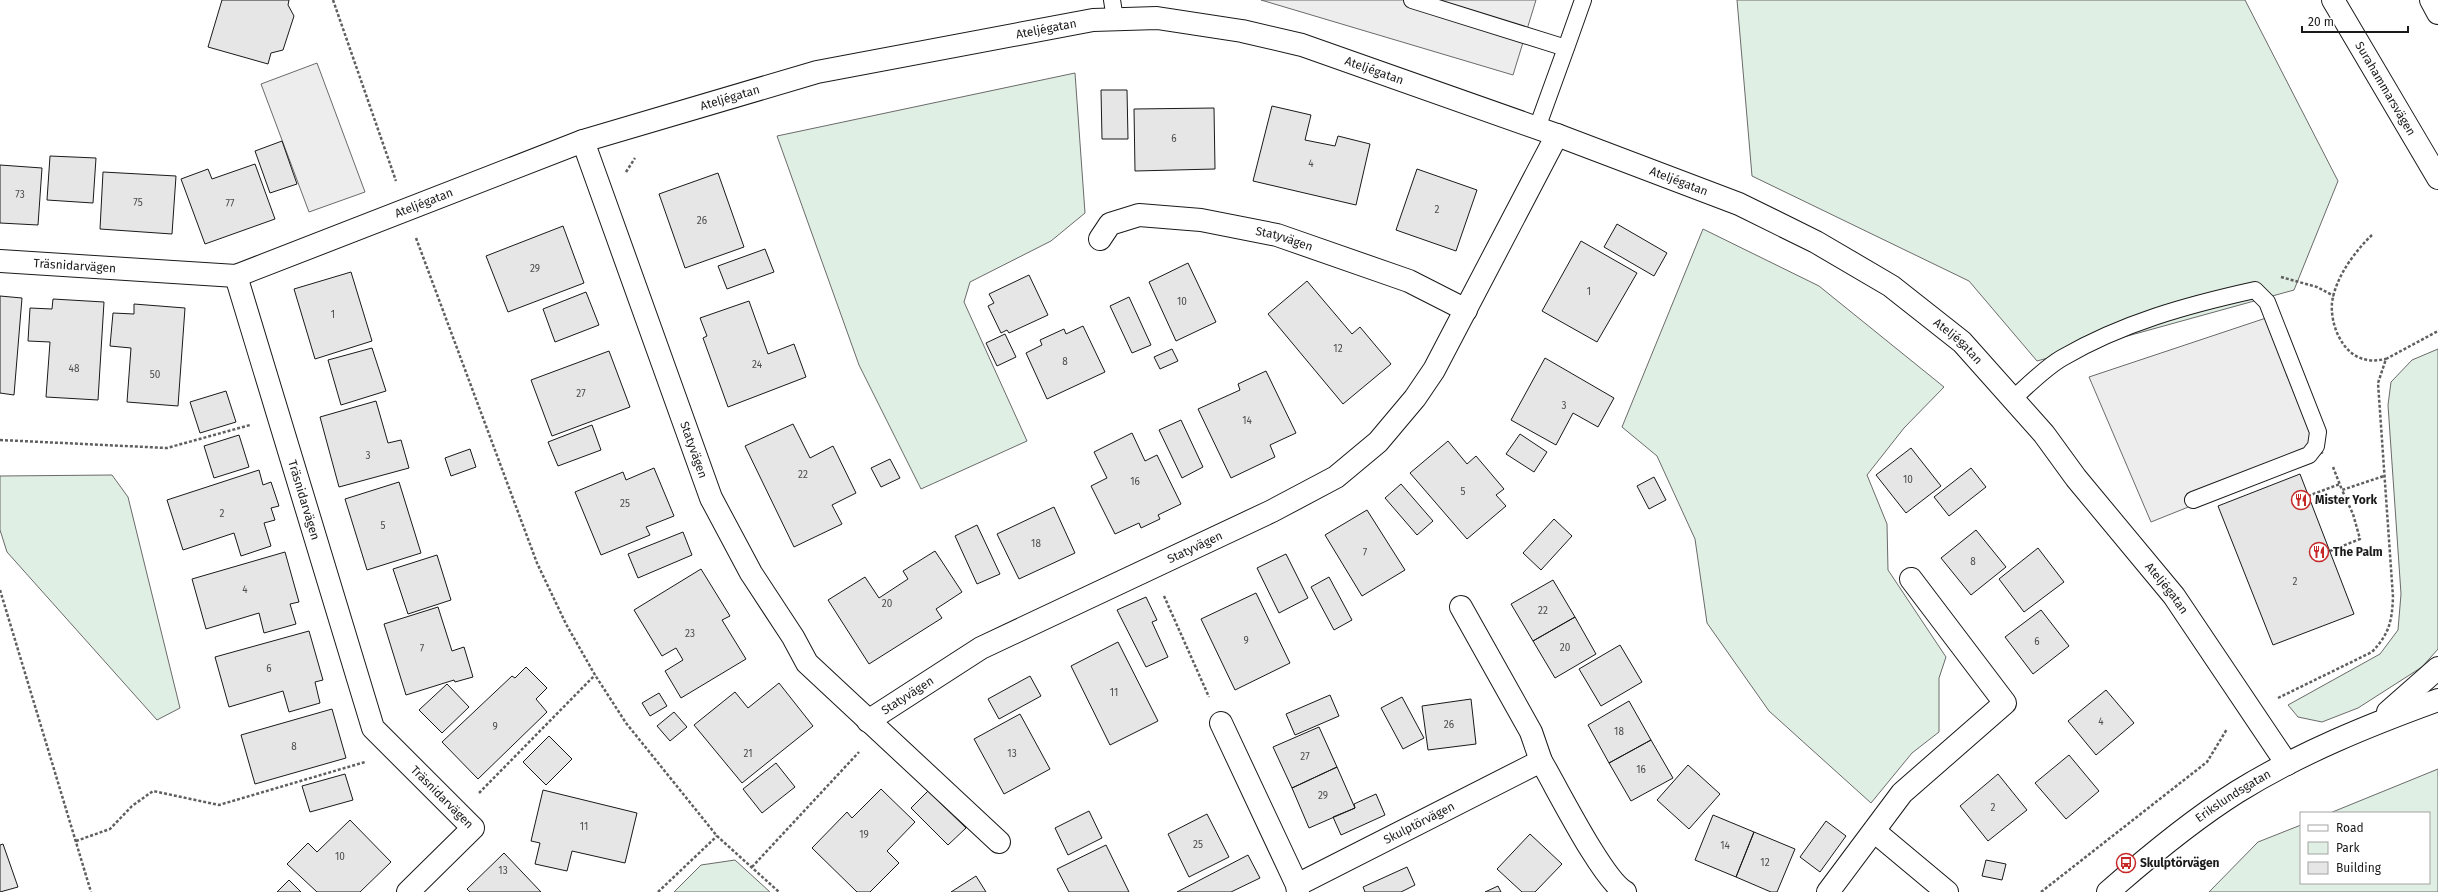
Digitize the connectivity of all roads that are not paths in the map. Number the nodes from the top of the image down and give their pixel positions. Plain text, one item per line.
1 (1412, 0) edge
2 (1583, 0) edge
3 (2333, 0) edge
4 (2431, 0) edge
5 (1114, 9) edge
6 (2438, 13) edge
7 (1566, 48) junction
8 (1537, 128) junction
9 (1557, 135) junction
10 (583, 141) junction
11 (2438, 178) edge
12 (1100, 239) dead end
13 (0, 261) edge
14 (236, 276) junction
15 (1466, 310) junction
16 (2012, 398) junction
17 (2193, 500) dead end
18 (1911, 579) dead end
19 (1461, 608) dead end
20 (2438, 668) edge
21 (2438, 700) edge
22 (868, 722) junction
23 (1221, 723) road end
24 (2374, 723) junction
25 (1541, 761) junction
26 (2287, 764) junction
27 (1874, 831) junction
28 (999, 842) dead end
29 (1298, 888) edge
30 (408, 892) edge
31 (1625, 892) edge
32 (1828, 892) edge
33 (1947, 892) edge
34 (2108, 892) edge

1 - 7 lane
2 - 7 lane
3 - 11 street, Surahammarsvägen
4 - 6 street
5 - 8 street, Ateljégatan
5 - 10 street, Ateljégatan
7 - 8 lane
8 - 9 street, Ateljégatan
9 - 15 street, Statyvägen
9 - 16 street, Ateljégatan
10 - 14 street, Ateljégatan
10 - 22 street, Statyvägen
12 - 15 street, Statyvägen
13 - 14 street, Träsnidarvägen
14 - 30 street, Träsnidarvägen
15 - 22 street, Statyvägen
16 - 17 lane
16 - 26 street, Ateljégatan
18 - 27 street
19 - 25 street
20 - 24 street, Erikslundsgatan
21 - 24 street, Erikslundsgatan
22 - 28 street, Statyvägen
23 - 29 street, Skulptörvägen
24 - 26 street, Erikslundsgatan
25 - 29 street, Skulptörvägen
25 - 31 street
26 - 34 street, Erikslundsgatan
27 - 32 street
27 - 33 street

